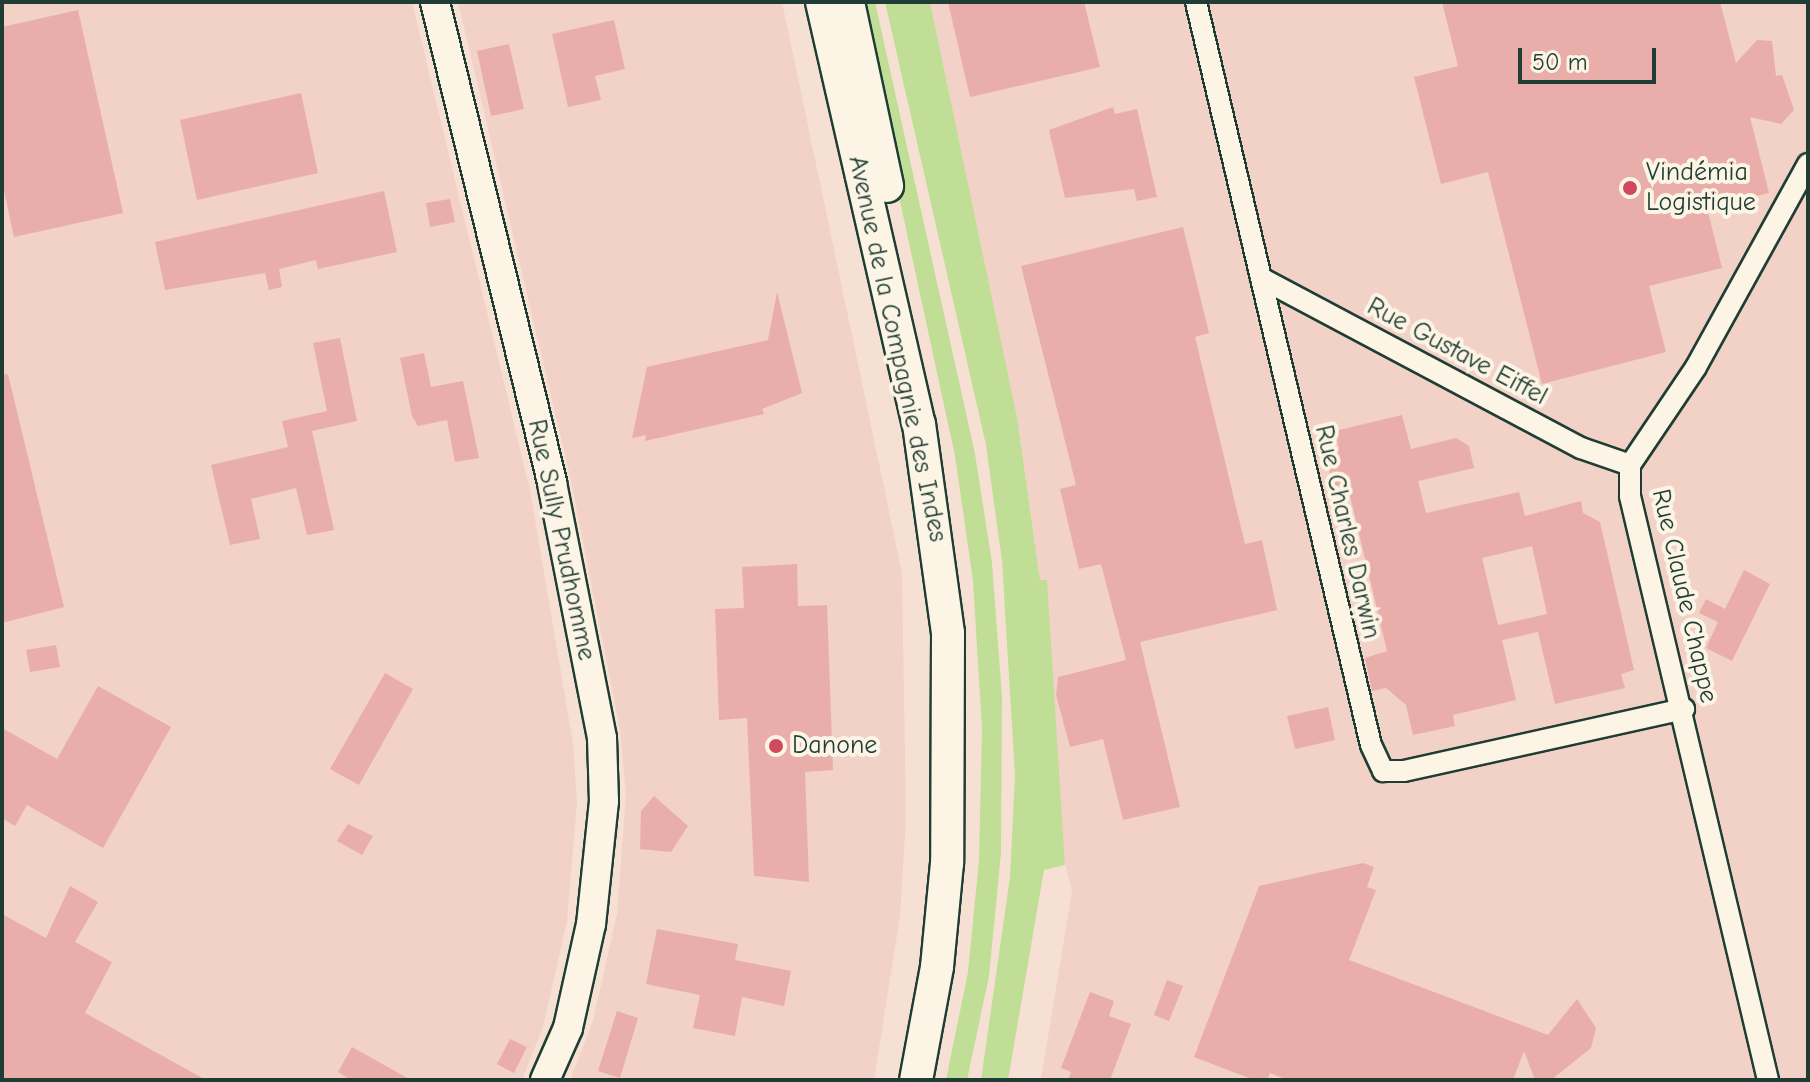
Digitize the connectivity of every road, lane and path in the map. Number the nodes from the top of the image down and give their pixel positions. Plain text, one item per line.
1 (435, 2) edge
2 (822, 2) edge
3 (848, 2) edge
4 (1196, 2) edge
5 (1808, 164) edge
6 (1261, 278) junction
7 (1630, 465) junction
8 (1684, 709) junction
9 (545, 1080) edge
10 (916, 1080) edge
11 (935, 1080) edge
12 (1768, 1080) edge

1 - 9 street, Rue Sully Prudhomme
2 - 10 main road, Avenue de la Compagnie des Indes
3 - 11 main road, Avenue de la Compagnie des Indes
4 - 6 street, Rue Charles Darwin
5 - 7 street, Rue Claude Chappe
6 - 7 street, Rue Gustave Eiffel
6 - 8 street, Rue Charles Darwin
7 - 8 street, Rue Claude Chappe
8 - 12 street, Rue Claude Chappe

